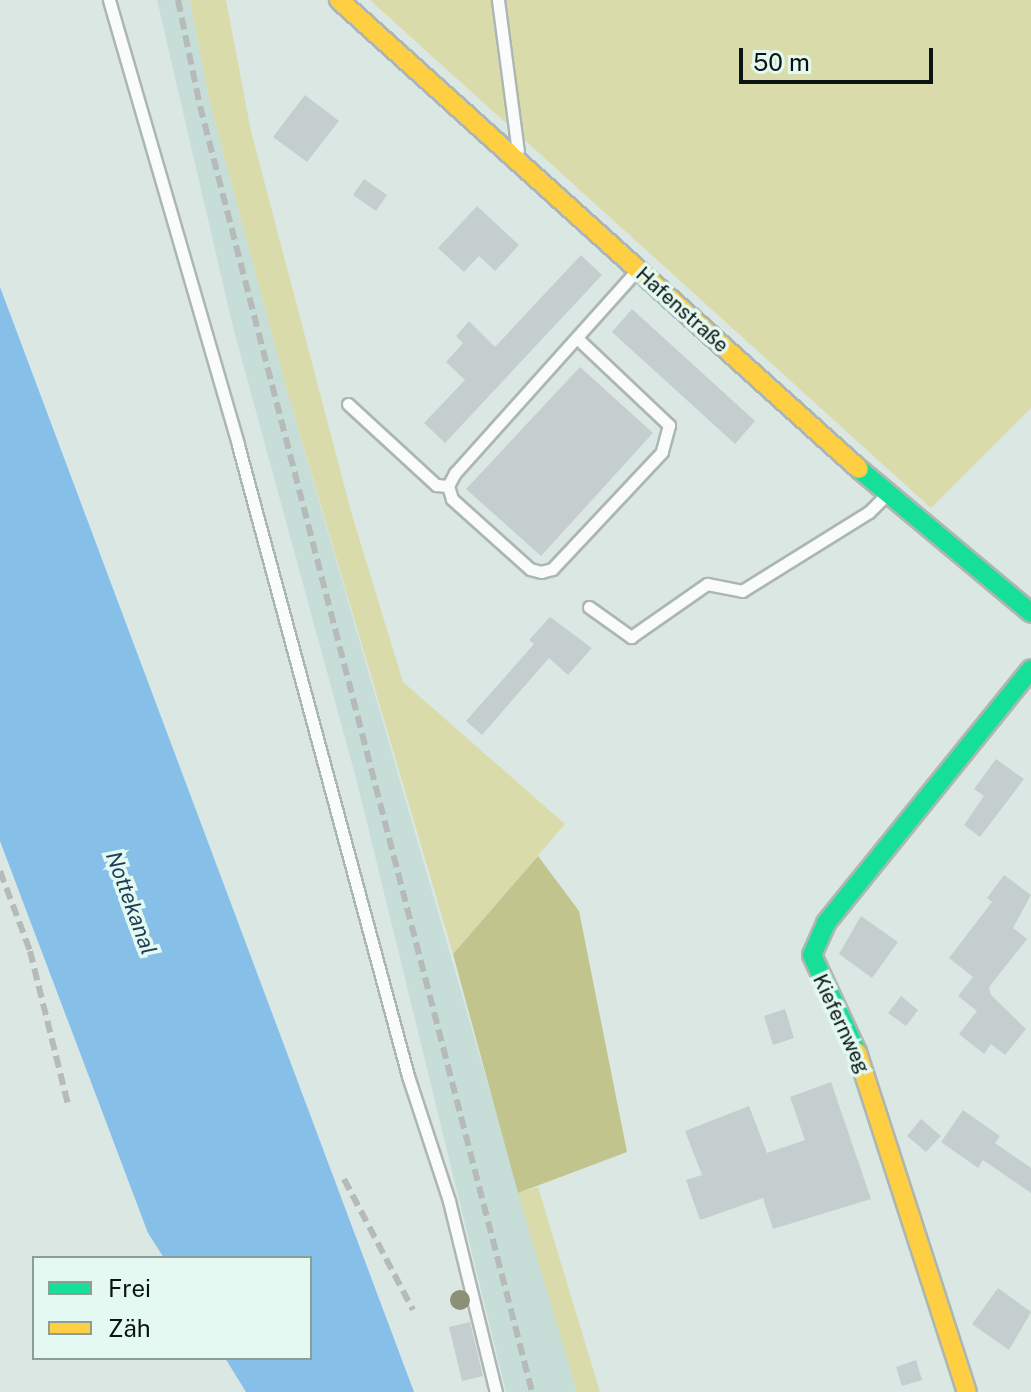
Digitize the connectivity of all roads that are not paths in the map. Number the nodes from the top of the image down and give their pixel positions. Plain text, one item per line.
1 (109, 0) edge
2 (339, 0) edge
3 (498, 0) edge
4 (520, 164) junction
5 (637, 270) junction
6 (579, 340) junction
7 (348, 404) dead end
8 (448, 486) junction
9 (886, 494) junction
10 (589, 607) dead end
11 (1031, 613) edge
12 (1031, 669) edge
13 (496, 1392) edge
14 (967, 1392) edge

1 - 13 lane
2 - 4 street, Hafenstraße
3 - 4 lane
4 - 5 street, Hafenstraße
5 - 6 lane
5 - 9 street, Hafenstraße
6 - 8 lane
6 - 8 lane
7 - 8 lane
9 - 10 lane
9 - 11 street, Hafenstraße
12 - 14 street, Kiefernweg

